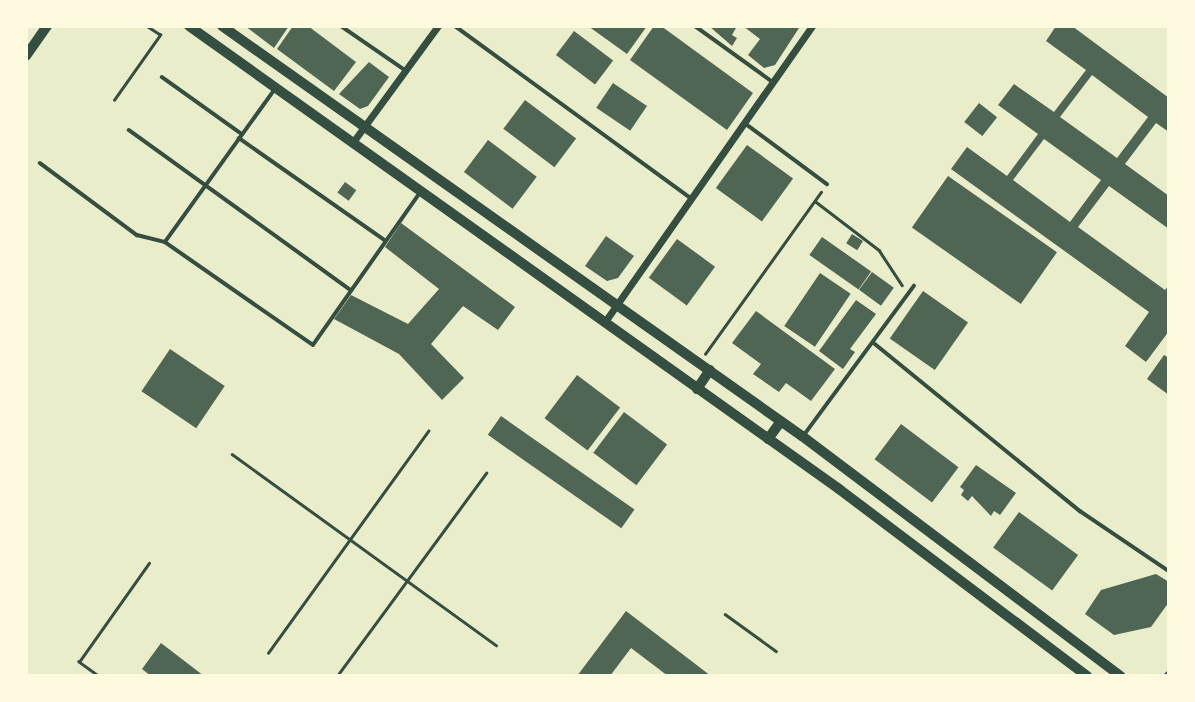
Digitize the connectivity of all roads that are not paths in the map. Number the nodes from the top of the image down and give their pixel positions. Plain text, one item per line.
1 (47, 26) edge
2 (189, 26) edge
3 (222, 26) edge
4 (341, 26) edge
5 (439, 26) edge
6 (455, 26) edge
7 (695, 26) edge
8 (810, 27) edge
9 (26, 55) edge
10 (405, 70) junction
11 (162, 77) dead end
12 (774, 83) junction
13 (276, 88) junction
14 (746, 124) junction
15 (364, 127) junction
16 (129, 130) dead end
17 (241, 136) junction
18 (354, 142) junction
19 (40, 163) dead end
20 (827, 184) road end
21 (205, 186) junction
22 (421, 192) junction
23 (692, 199) junction
24 (386, 241) junction
25 (165, 242) junction
26 (914, 286) dead end
27 (351, 290) junction
28 (617, 305) junction
29 (604, 323) junction
30 (874, 343) junction
31 (710, 370) junction
32 (697, 389) junction
33 (781, 421) junction
34 (802, 436) junction
35 (768, 439) junction
36 (1169, 571) edge
37 (1120, 675) edge
38 (1087, 676) edge

1 - 9 main road
2 - 13 street
3 - 15 street
4 - 10 lane
5 - 10 street
6 - 23 lane
7 - 12 lane
8 - 12 street
10 - 15 street
11 - 17 lane
12 - 14 street
13 - 17 lane
13 - 18 street
14 - 20 lane
14 - 23 street
15 - 18 street
15 - 28 street
16 - 21 lane
17 - 21 lane
17 - 24 lane
18 - 22 street
19 - 25 lane
21 - 25 lane
21 - 27 lane
22 - 24 lane
22 - 29 street
23 - 28 street
24 - 27 lane
25 - 27 lane
26 - 30 lane
28 - 29 street
28 - 31 street
29 - 32 street
30 - 34 lane
30 - 36 lane
31 - 32 street
31 - 33 street
32 - 35 street
33 - 34 street
33 - 35 street
34 - 37 street
35 - 38 street

